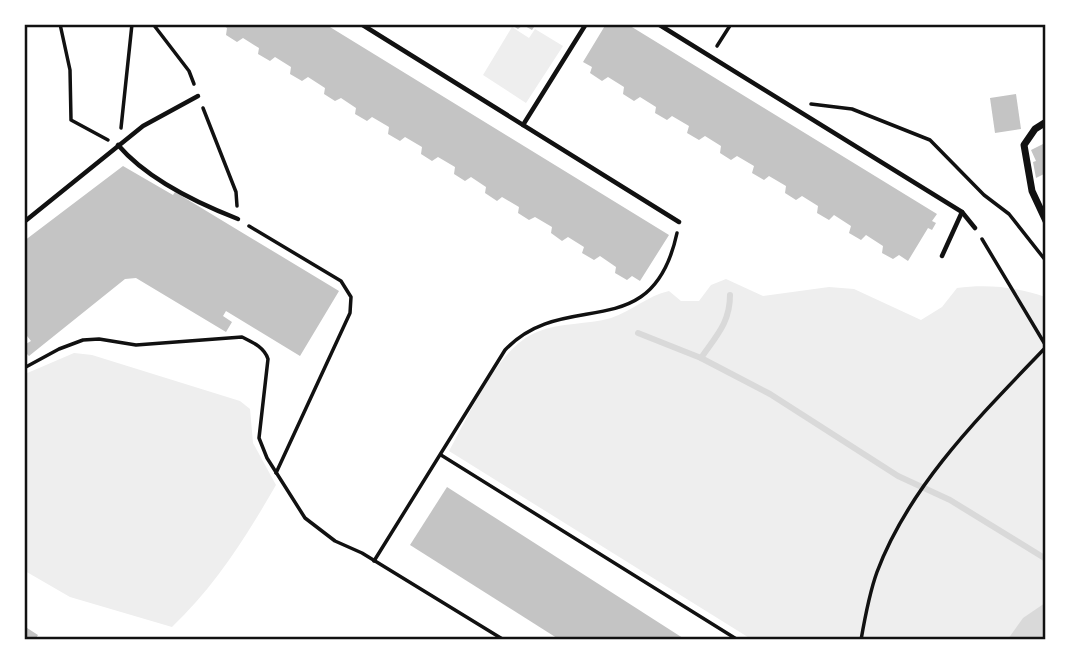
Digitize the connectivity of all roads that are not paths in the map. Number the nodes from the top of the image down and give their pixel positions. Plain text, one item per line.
1 (361, 24) edge
2 (586, 24) edge
3 (658, 24) edge
4 (198, 96) road end
5 (1045, 122) edge
6 (523, 125) junction
7 (118, 145) junction
8 (962, 212) junction
9 (238, 219) road end
10 (1045, 221) edge
11 (24, 222) edge
12 (679, 222) road end
13 (975, 228) road end
14 (942, 256) dead end

1 - 6 lane
2 - 6 lane
3 - 8 lane
4 - 7 lane
5 - 10 street
6 - 12 lane
7 - 9 lane
7 - 11 lane
8 - 13 lane
8 - 14 lane

